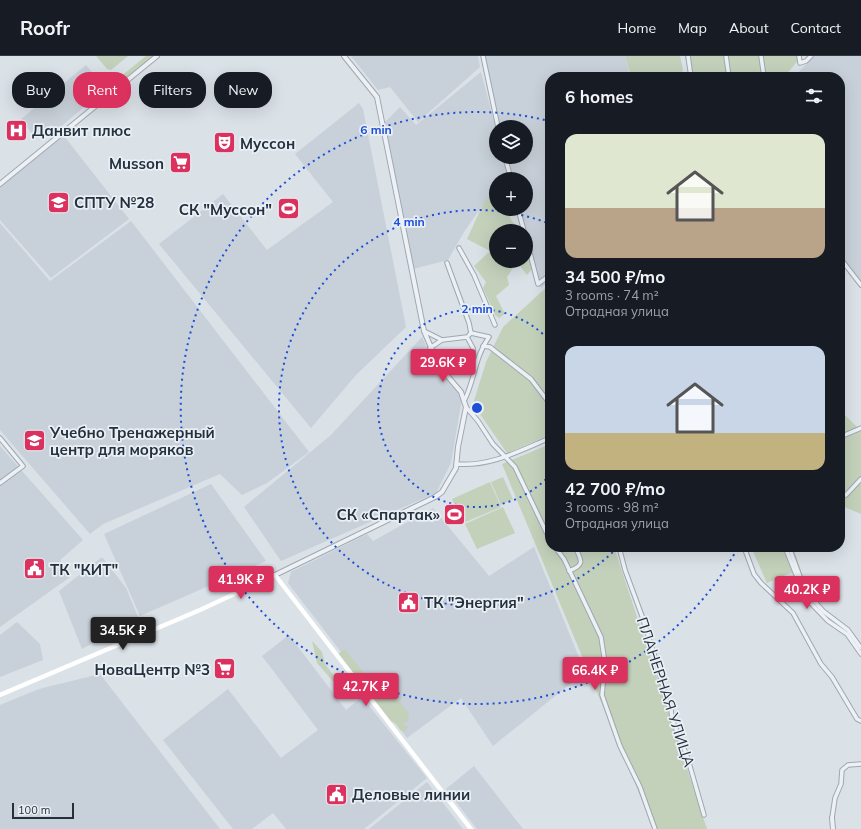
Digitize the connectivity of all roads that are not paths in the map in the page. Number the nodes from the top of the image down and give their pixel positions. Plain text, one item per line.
1 (158, 56) edge
2 (344, 56) edge
3 (483, 56) edge
4 (688, 56) edge
5 (726, 56) edge
6 (761, 56) edge
7 (799, 56) edge
8 (811, 56) edge
9 (690, 72) edge
10 (728, 72) edge
11 (763, 72) edge
12 (497, 120) edge
13 (0, 184) edge
14 (459, 248) dead end
15 (447, 263) dead end
16 (845, 264) edge
17 (533, 265) edge
18 (545, 279) edge
19 (861, 285) edge
20 (495, 324) dead end
21 (424, 331) junction
22 (471, 334) junction
23 (467, 337) junction
24 (442, 340) junction
25 (483, 346) junction
26 (430, 348) junction
27 (474, 372) junction
28 (545, 397) edge
29 (465, 399) junction
30 (466, 407) junction
31 (861, 428) edge
32 (845, 435) edge
33 (0, 438) edge
34 (545, 440) edge
35 (505, 457) junction
36 (456, 464) junction
37 (861, 479) edge
38 (0, 483) edge
39 (845, 495) edge
40 (545, 531) edge
41 (559, 552) edge
42 (578, 552) edge
43 (620, 552) edge
44 (746, 552) edge
45 (787, 552) edge
46 (791, 552) edge
47 (569, 572) junction
48 (275, 575) junction
49 (861, 648) edge
50 (861, 654) edge
51 (0, 695) edge
52 (861, 721) edge
53 (861, 764) edge
54 (704, 815) dead end
55 (832, 818) joint
56 (471, 829) edge
57 (655, 829) edge
58 (833, 829) edge

1 - 13 street
2 - 21 street
3 - 12 street
4 - 9 street
5 - 10 street
6 - 11 street
7 - 8 street
14 - 20 street
15 - 22 street
16 - 19 street
17 - 18 street
21 - 24 street
21 - 26 street
22 - 23 street
22 - 25 street
23 - 24 street
23 - 27 street
24 - 26 street
25 - 27 street
25 - 28 street
26 - 29 street
27 - 29 street
29 - 30 street
30 - 35 street
30 - 36 street
31 - 32 street
33 - 38 street
34 - 35 street
35 - 36 street
35 - 40 street
36 - 48 street
37 - 39 street
41 - 47 street
42 - 47 street
43 - 54 street, ПЛАНЕРНАЯ УЛИЦА
44 - 52 street
45 - 50 street
46 - 49 street
47 - 57 street
48 - 51 main road
48 - 56 main road
53 - 55 street
55 - 58 street

